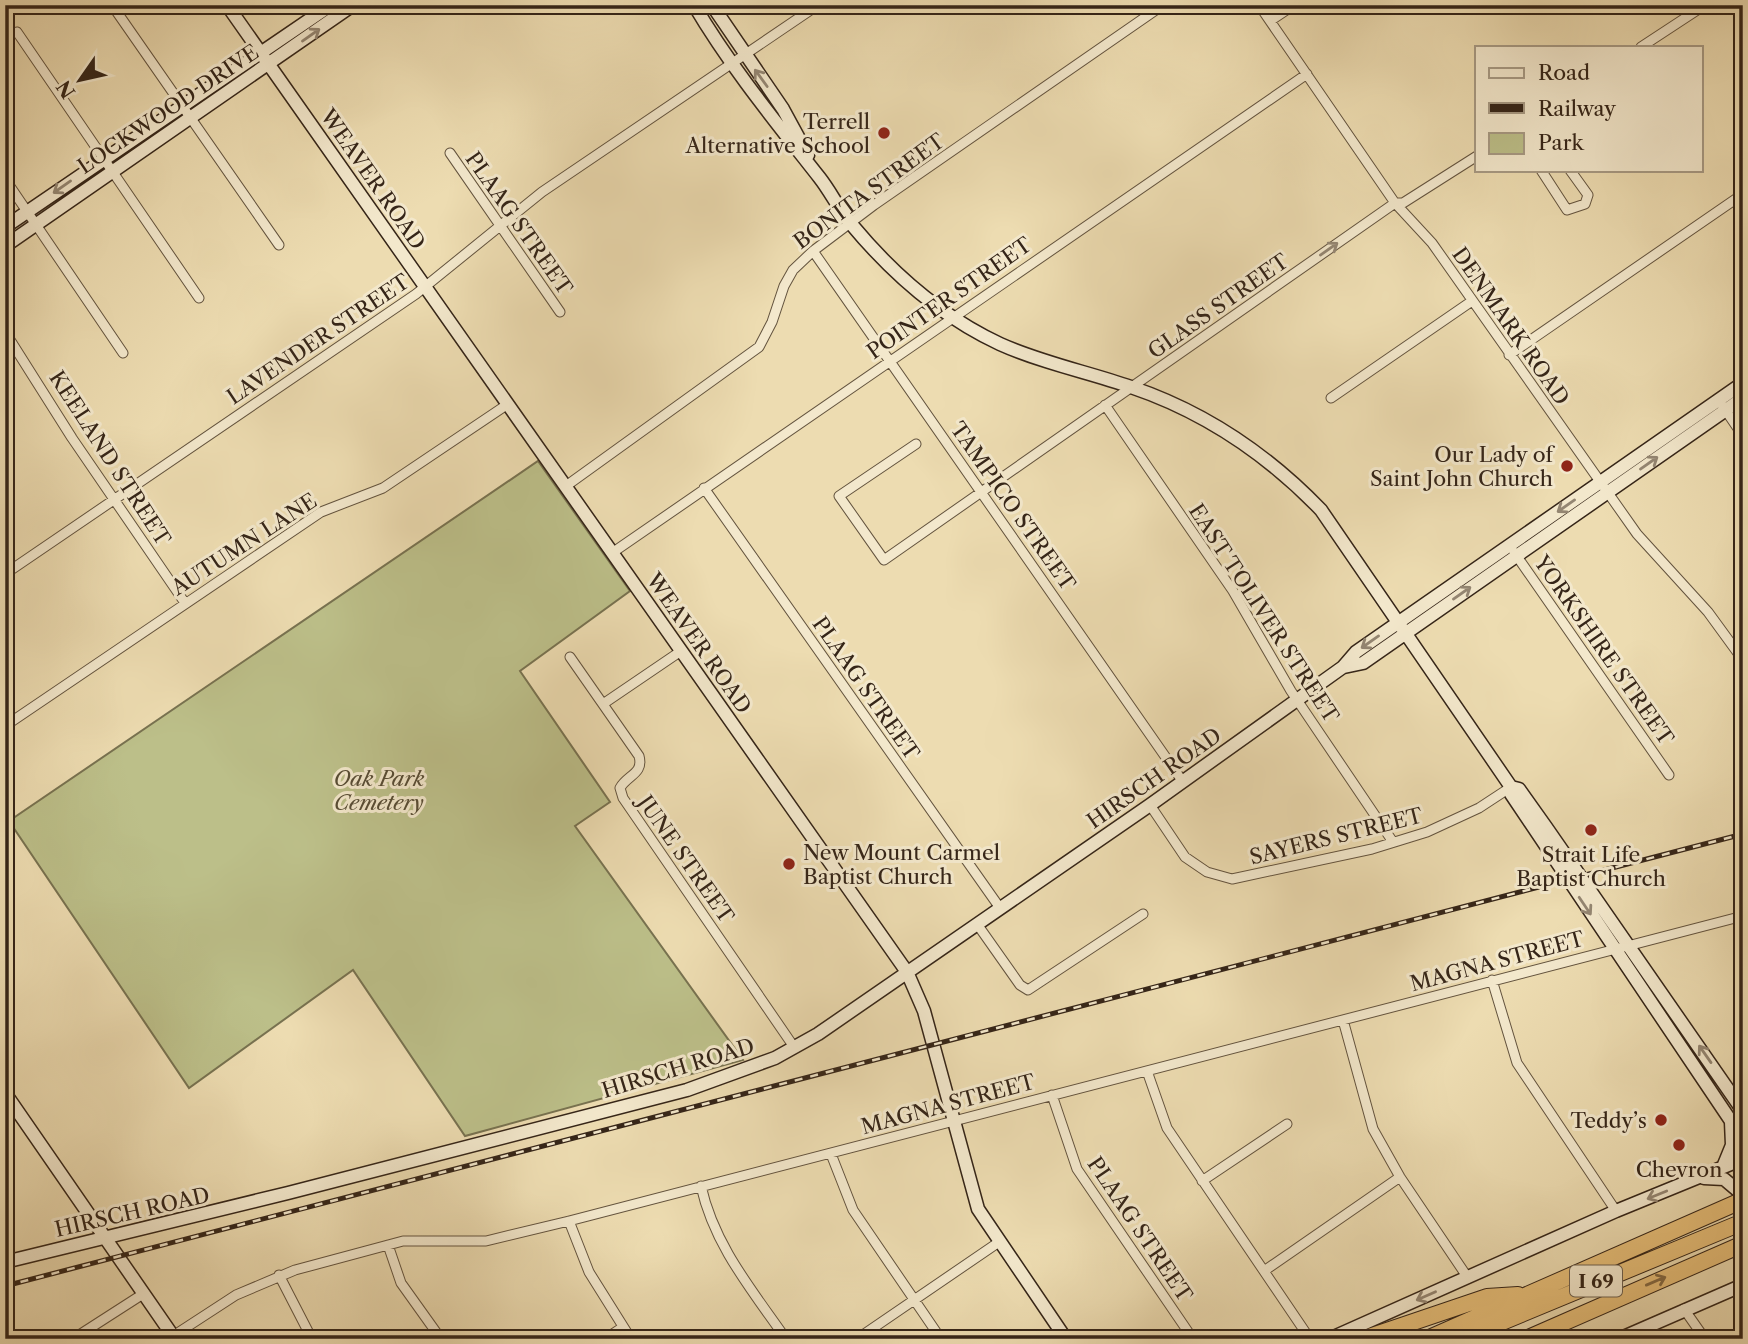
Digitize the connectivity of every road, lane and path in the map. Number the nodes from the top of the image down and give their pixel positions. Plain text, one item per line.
1 (112, 5) edge
2 (227, 5) edge
3 (331, 5) edge
4 (354, 5) edge
5 (694, 5) edge
6 (712, 5) edge
7 (818, 5) edge
8 (1163, 5) edge
9 (1259, 5) edge
10 (1294, 5) edge
11 (1705, 5) edge
12 (1270, 22) junction
13 (17, 32) dead end
14 (1643, 46) edge
15 (260, 52) junction
16 (745, 55) junction
17 (268, 64) junction
18 (732, 64) junction
19 (1307, 74) junction
20 (182, 105) junction
21 (191, 117) junction
22 (450, 153) dead end
23 (1475, 157) edge
24 (105, 158) junction
25 (113, 170) junction
26 (1542, 172) edge
27 (1571, 172) edge
28 (5, 179) edge
29 (821, 179) junction
30 (1743, 194) edge
31 (1395, 203) junction
32 (27, 211) junction
33 (850, 223) junction
34 (36, 224) junction
35 (500, 226) junction
36 (5, 227) edge
37 (279, 245) dead end
38 (5, 246) edge
39 (813, 251) junction
40 (425, 287) junction
41 (199, 298) dead end
42 (1472, 301) junction
43 (559, 312) dead end
44 (953, 317) junction
45 (5, 332) edge
46 (123, 353) dead end
47 (1509, 355) junction
48 (890, 360) junction
49 (1743, 383) edge
50 (1132, 387) junction
51 (1331, 398) dead end
52 (1743, 398) edge
53 (508, 404) junction
54 (1105, 405) junction
55 (1722, 405) junction
56 (1743, 436) edge
57 (916, 444) dead end
58 (566, 486) junction
59 (1604, 487) junction
60 (705, 488) junction
61 (982, 491) junction
62 (114, 499) junction
63 (1513, 550) junction
64 (612, 553) junction
65 (5, 574) edge
66 (185, 603) junction
67 (1403, 627) junction
68 (681, 651) junction
69 (570, 657) dead end
70 (1743, 660) edge
71 (1297, 699) junction
72 (603, 704) junction
73 (5, 726) edge
74 (1669, 775) dead end
75 (1183, 782) junction
76 (1511, 787) junction
77 (1150, 805) junction
78 (1393, 842) junction
79 (1000, 908) junction
80 (1143, 914) dead end
81 (1743, 916) edge
82 (977, 924) junction
83 (1622, 946) junction
84 (907, 972) junction
85 (1492, 980) junction
86 (1343, 1020) junction
87 (794, 1047) junction
88 (1147, 1071) junction
89 (5, 1093) edge
90 (1052, 1095) junction
91 (1743, 1111) edge
92 (952, 1121) junction
93 (1731, 1121) junction
94 (1287, 1124) dead end
95 (1743, 1139) edge
96 (831, 1154) junction
97 (1743, 1159) edge
98 (1723, 1167) junction
99 (1400, 1177) junction
100 (1694, 1179) junction
101 (1202, 1181) junction
102 (701, 1186) junction
103 (1743, 1195) edge
104 (1743, 1200) edge
105 (1616, 1211) junction
106 (569, 1221) junction
107 (1738, 1225) edge
108 (105, 1236) junction
109 (999, 1242) junction
110 (1743, 1244) edge
111 (388, 1245) junction
112 (5, 1262) edge
113 (1264, 1271) junction
114 (279, 1275) junction
115 (1468, 1278) junction
116 (1743, 1278) edge
117 (1743, 1285) edge
118 (1724, 1292) junction
119 (143, 1294) junction
120 (1531, 1294) junction
121 (915, 1300) junction
122 (1684, 1309) junction
123 (623, 1327) junction
124 (174, 1337) edge
125 (73, 1339) edge
126 (312, 1339) edge
127 (441, 1339) edge
128 (605, 1339) edge
129 (631, 1339) edge
130 (786, 1339) edge
131 (857, 1339) edge
132 (941, 1339) edge
133 (1066, 1339) edge
134 (1193, 1339) edge
135 (1310, 1339) edge
136 (1329, 1339) edge
137 (1363, 1339) edge
138 (1427, 1339) edge
139 (1461, 1339) edge
140 (1526, 1339) edge
141 (1619, 1339) edge
142 (1705, 1339) edge

1 - 20 street
2 - 15 main road, WEAVER ROAD
3 - 15 main road, LOCKWOOD DRIVE
17 -> 4 main road, LOCKWOOD DRIVE
5 - 18 main road
6 - 16 main road
7 - 16 street, LAVENDER STREET
8 - 33 street, BONITA STREET
9 - 12 street, DENMARK ROAD
10 - 12 street
11 - 14 street
12 - 19 street, DENMARK ROAD
13 - 24 street
15 - 17 main road, WEAVER ROAD
15 - 20 main road, LOCKWOOD DRIVE
16 - 18 street, LAVENDER STREET
29 -> 16 main road
17 - 21 main road, LOCKWOOD DRIVE
17 - 40 main road, WEAVER ROAD
18 - 29 main road
18 - 35 street, LAVENDER STREET
19 - 31 street, DENMARK ROAD
19 - 44 street, POINTER STREET
20 - 21 street
20 - 24 main road, LOCKWOOD DRIVE
21 - 25 main road, LOCKWOOD DRIVE
21 - 37 street
22 - 35 street, PLAAG STREET
23 - 31 street, GLASS STREET
24 - 25 street
24 -> 32 main road, LOCKWOOD DRIVE
25 - 34 main road, LOCKWOOD DRIVE
25 - 41 street
26 - 27 street
28 - 32 street
29 - 33 main road
30 - 47 street
31 - 42 street, DENMARK ROAD
50 -> 31 street, GLASS STREET
32 - 34 street
32 - 36 main road, LOCKWOOD DRIVE
33 - 39 street, BONITA STREET
33 - 44 main road
34 - 38 main road, LOCKWOOD DRIVE
34 - 46 street
35 - 40 street, LAVENDER STREET
35 - 43 street, PLAAG STREET
39 - 48 street, TAMPICO STREET
39 - 58 street, BONITA STREET
40 - 53 main road, WEAVER ROAD
40 - 62 street, LAVENDER STREET
42 - 47 street, DENMARK ROAD
42 - 51 street
44 - 48 street, POINTER STREET
44 - 50 main road
45 - 62 street, KEELAND STREET
47 - 59 street, DENMARK ROAD
48 - 60 street, POINTER STREET
48 - 61 street, TAMPICO STREET
49 - 55 main road, HIRSCH ROAD
50 - 54 street, GLASS STREET
50 - 67 main road
52 - 55 main road, HIRSCH ROAD
53 - 58 main road, WEAVER ROAD
53 - 66 street, AUTUMN LANE
54 - 61 street, GLASS STREET
54 - 71 street, EAST TOLIVER STREET
55 - 56 street
55 - 59 main road, HIRSCH ROAD
57 - 61 street, GLASS STREET
58 - 64 main road, WEAVER ROAD
59 - 63 main road, HIRSCH ROAD
59 - 70 street, DENMARK ROAD
60 - 64 street, POINTER STREET
60 - 79 street, PLAAG STREET
61 - 75 street, TAMPICO STREET
62 - 65 street, LAVENDER STREET
62 - 66 street, KEELAND STREET
63 - 67 main road, HIRSCH ROAD
63 - 74 street, YORKSHIRE STREET
64 - 68 main road, WEAVER ROAD
66 - 73 street, AUTUMN LANE
67 - 71 main road, HIRSCH ROAD
67 - 76 main road
68 - 72 street
68 - 84 main road, WEAVER ROAD
69 - 72 street, JUNE STREET
71 - 75 main road, HIRSCH ROAD
71 - 78 street, EAST TOLIVER STREET
72 - 87 street, JUNE STREET
75 - 77 main road, HIRSCH ROAD
76 - 78 street, SAYERS STREET
76 - 83 main road
77 - 78 street, SAYERS STREET
77 - 79 main road, HIRSCH ROAD
79 - 82 main road, HIRSCH ROAD
80 - 82 street
81 - 83 street, MAGNA STREET
82 - 84 main road, HIRSCH ROAD
83 - 85 street, MAGNA STREET
91 -> 83 main road
83 - 93 main road
84 - 87 main road, HIRSCH ROAD
84 - 92 main road, WEAVER ROAD
85 - 86 street, MAGNA STREET
85 - 105 street
86 - 88 street, MAGNA STREET
86 - 99 street
87 - 108 main road, HIRSCH ROAD
88 - 90 street, MAGNA STREET
88 - 101 street
89 - 108 main road
90 - 92 street, MAGNA STREET
90 - 134 street, PLAAG STREET
92 - 96 street, MAGNA STREET
92 - 109 main road, WEAVER ROAD
93 - 95 main road
93 - 98 main road
94 - 101 street
96 - 102 street, MAGNA STREET
96 - 121 street
97 - 98 main road
98 - 100 main road
99 - 113 street
99 - 115 street
100 - 103 main road
100 -> 105 main road
101 - 113 street
102 - 106 street, MAGNA STREET
102 - 130 street
104 - 120 highway, I 69
105 - 115 main road
106 - 111 street, MAGNA STREET
106 - 123 street
107 - 139 highway, I 69
108 - 112 main road, HIRSCH ROAD
108 - 119 main road
109 - 121 street
109 - 133 main road, WEAVER ROAD
140 -> 110 highway, I 69
111 - 114 street, MAGNA STREET
111 - 127 street
113 - 135 street
114 - 124 street, MAGNA STREET
114 - 126 street
115 -> 136 main road
116 - 118 main road
117 - 118 main road
118 - 122 main road
119 - 124 main road
119 - 125 street
120 - 137 highway
120 - 138 highway, I 69
121 - 131 street
121 - 132 street
122 - 141 main road
122 - 142 street
123 - 128 street
123 - 129 street

